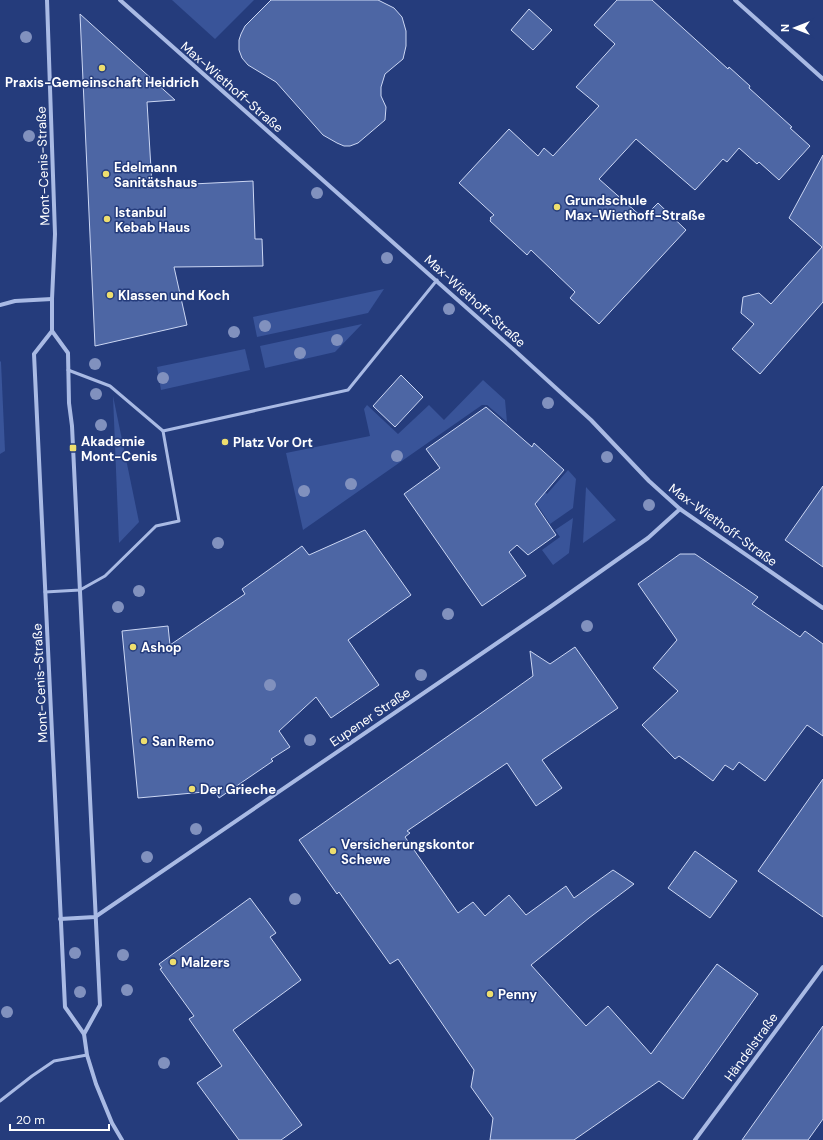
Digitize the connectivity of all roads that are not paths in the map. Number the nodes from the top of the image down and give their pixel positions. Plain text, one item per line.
1 (47, 0) edge
2 (120, 0) edge
3 (735, 0) edge
4 (823, 79) edge
5 (437, 280) junction
6 (52, 299) junction
7 (0, 305) edge
8 (52, 331) junction
9 (68, 370) junction
10 (163, 431) junction
11 (680, 509) junction
12 (80, 590) junction
13 (46, 592) junction
14 (823, 608) edge
15 (95, 917) junction
16 (60, 919) junction
17 (823, 966) edge
18 (84, 1034) junction
19 (87, 1055) junction
20 (0, 1101) edge
21 (122, 1140) edge
22 (695, 1140) edge

1 - 6 street, Mont-Cenis-Straße
2 - 5 street, Max-Wiethoff-Straße
3 - 4 street
5 - 10 lane
5 - 11 street, Max-Wiethoff-Straße
6 - 7 street
6 - 8 street, Mont-Cenis-Straße
8 - 9 street
8 - 13 street, Mont-Cenis-Straße
9 - 10 lane
9 - 12 street
10 - 12 lane
11 - 14 street, Max-Wiethoff-Straße
11 - 15 street, Eupener Straße
12 - 13 lane
12 - 15 street
13 - 16 street, Mont-Cenis-Straße
15 - 16 street
15 - 18 street
16 - 18 street, Mont-Cenis-Straße
17 - 22 street, Händelstraße
18 - 19 street, Mont-Cenis-Straße
19 - 20 lane
19 - 21 street, Mont-Cenis-Straße

